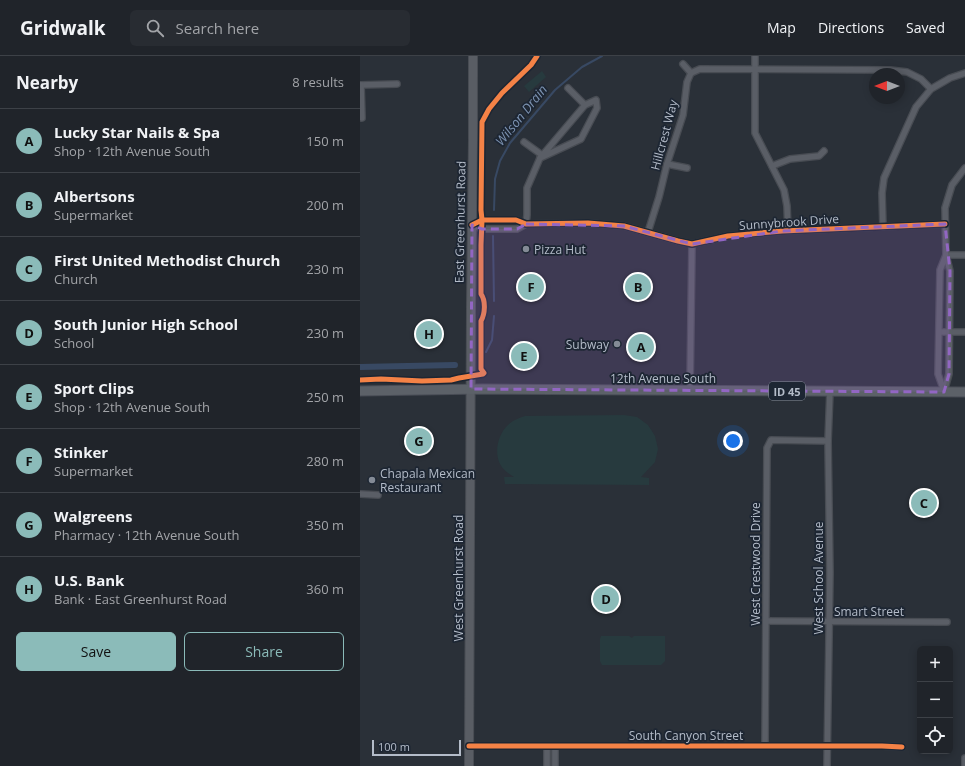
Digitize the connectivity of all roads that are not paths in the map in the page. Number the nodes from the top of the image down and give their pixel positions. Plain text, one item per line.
1 (473, 56) edge
2 (755, 56) edge
3 (683, 64) dead end
4 (755, 69) junction
5 (691, 73) junction
6 (965, 73) edge
7 (397, 84) dead end
8 (360, 85) edge
9 (568, 88) dead end
10 (931, 89) junction
11 (585, 105) junction
12 (362, 118) dead end
13 (524, 142) dead end
14 (824, 151) dead end
15 (541, 156) junction
16 (667, 164) junction
17 (772, 166) junction
18 (687, 168) dead end
19 (965, 168) edge
20 (526, 224) junction
21 (945, 224) junction
22 (472, 225) junction
23 (883, 227) junction
24 (788, 231) junction
25 (648, 232) junction
26 (692, 244) junction
27 (946, 255) junction
28 (965, 255) edge
29 (939, 332) junction
30 (949, 332) junction
31 (965, 332) edge
32 (471, 389) junction
33 (690, 390) junction
34 (360, 391) edge
35 (830, 391) junction
36 (944, 392) junction
37 (965, 392) edge
38 (828, 441) junction
39 (360, 494) edge
40 (378, 495) dead end
41 (766, 621) junction
42 (829, 622) junction
43 (947, 622) dead end
44 (765, 745) junction
45 (469, 746) junction
46 (547, 746) junction
47 (555, 746) junction
48 (827, 746) junction
49 (902, 747) dead end
50 (965, 758) edge
51 (469, 766) edge
52 (547, 766) edge
53 (555, 766) edge
54 (827, 766) edge
55 (965, 766) edge

1 - 22 main road, East Greenhurst Road
2 - 4 street
3 - 5 street
4 - 5 street
4 - 10 street
4 - 17 street
5 - 16 street, Hillcrest Way
6 - 10 street
7 - 8 street
8 - 12 street
9 - 11 street
10 - 23 street
11 - 15 street
11 - 15 street
13 - 15 street
14 - 17 street
15 - 20 street
16 - 18 street
16 - 25 street, Hillcrest Way
17 - 24 street
19 - 21 street
20 - 22 street, Sunnybrook Drive
20 - 22 street, Sunnybrook Drive
20 - 25 street, Sunnybrook Drive
21 - 23 street, Sunnybrook Drive
21 - 27 street
22 - 32 main road, East Greenhurst Road
23 - 24 street, Sunnybrook Drive
24 - 26 street, Sunnybrook Drive
25 - 26 street, Sunnybrook Drive
26 - 33 street
27 - 28 street
27 - 29 street
27 - 30 street
29 - 30 street
29 - 36 street
30 - 31 street
30 - 36 street
32 - 33 main road, 12th Avenue South / ID 45
32 - 34 main road, 12th Avenue South / ID 45
32 - 45 main road, West Greenhurst Road
33 - 35 main road, 12th Avenue South / ID 45
35 - 36 main road, 12th Avenue South / ID 45
35 - 38 street, West School Avenue
36 - 37 main road, 12th Avenue South / ID 45
38 - 41 street, West Crestwood Drive
38 - 42 street, West School Avenue
39 - 40 street
41 - 42 street, Smart Street
41 - 44 street, West Crestwood Drive
42 - 43 street, Smart Street
42 - 48 street, West School Avenue
44 - 47 street, South Canyon Street
44 - 48 street, South Canyon Street
45 - 46 street, South Canyon Street
45 - 51 main road, West Greenhurst Road
46 - 47 street, South Canyon Street
46 - 52 street
47 - 53 street
48 - 49 street, South Canyon Street
48 - 54 street, West School Avenue
50 - 55 street

